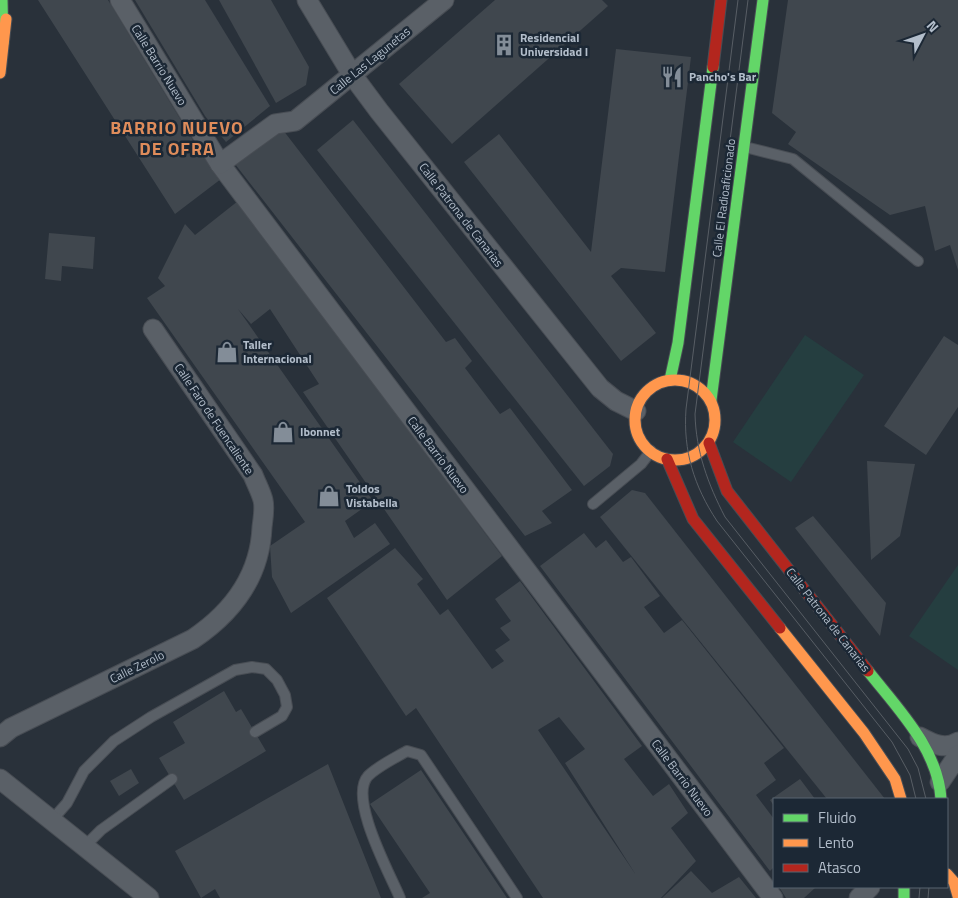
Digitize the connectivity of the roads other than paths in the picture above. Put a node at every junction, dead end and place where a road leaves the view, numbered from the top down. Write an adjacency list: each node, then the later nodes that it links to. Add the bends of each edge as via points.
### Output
1 (2, 0): 8 (main road)
2 (8, 0): 8 (main road)
3 (120, 0): 12 (street, Calle Barrio Nuevo)
4 (307, 0): 10 (street, Calle Patrona de Canarias)
5 (444, 0): 10 (street, Calle Las Lagunetas)
6 (721, 0): 15 (main road, via 678,343)
7 (763, 0): 11 (main road, Calle El Radioaficionado)
8 (3, 43): 9 (main road)
9 (0, 73)
10 (353, 76): 12 (street, Calle Las Lagunetas, via 295,122 275,124); 17 (street, Calle Patrona de Canarias, via 600,388)
11 (744, 147): 13 (lane, via 793,159); 16 (main road, Calle El Radioaficionado)
12 (220, 164): 40 (street, Calle Barrio Nuevo)
13 (918, 261)
14 (154, 329): 22 (street, Calle Faro de Fuencaliente, via 253,475 264,501)
15 (670, 380): 16 (main road, via 695,384); 17 (main road, via 652,387)
16 (711, 400): 18 (main road, via 716,414 715,429)
17 (636, 411): 19 (main road, via 638,436)
18 (709, 443): 20 (main road, via 688,458); 25 (main road, Calle Patrona de Canarias, via 727,491)
19 (651, 451): 20 (main road); 21 (lane, via 641,464)
20 (667, 459): 31 (main road, via 678,491 693,519 864,733 895,779)
21 (592, 504)
22 (254, 571): 24 (street, Calle Zerolo, via 228,611 193,639 11,728)
23 (255, 732): 32 (lane, via 282,716 287,707 285,695 266,669 235,670 151,717 114,742 84,770 67,803)
24 (0, 737)
25 (920, 737): 26 (street, via 936,746); 30 (main road, Calle Patrona de Canarias, via 932,759)
26 (958, 742)
27 (958, 755): 30 (street)
28 (0, 779): 32 (street)
29 (172, 780): 33 (lane, via 100,830)
30 (940, 791)
31 (901, 798)
32 (52, 820): 33 (street)
33 (84, 847): 37 (street)
34 (948, 875): 36 (main road)
35 (869, 888): 41 (street)
36 (958, 896)
37 (149, 898)
38 (400, 898): 39 (lane, via 364,813 361,796 368,776 407,751 421,755)
39 (517, 898)
40 (773, 898)
41 (859, 898)

